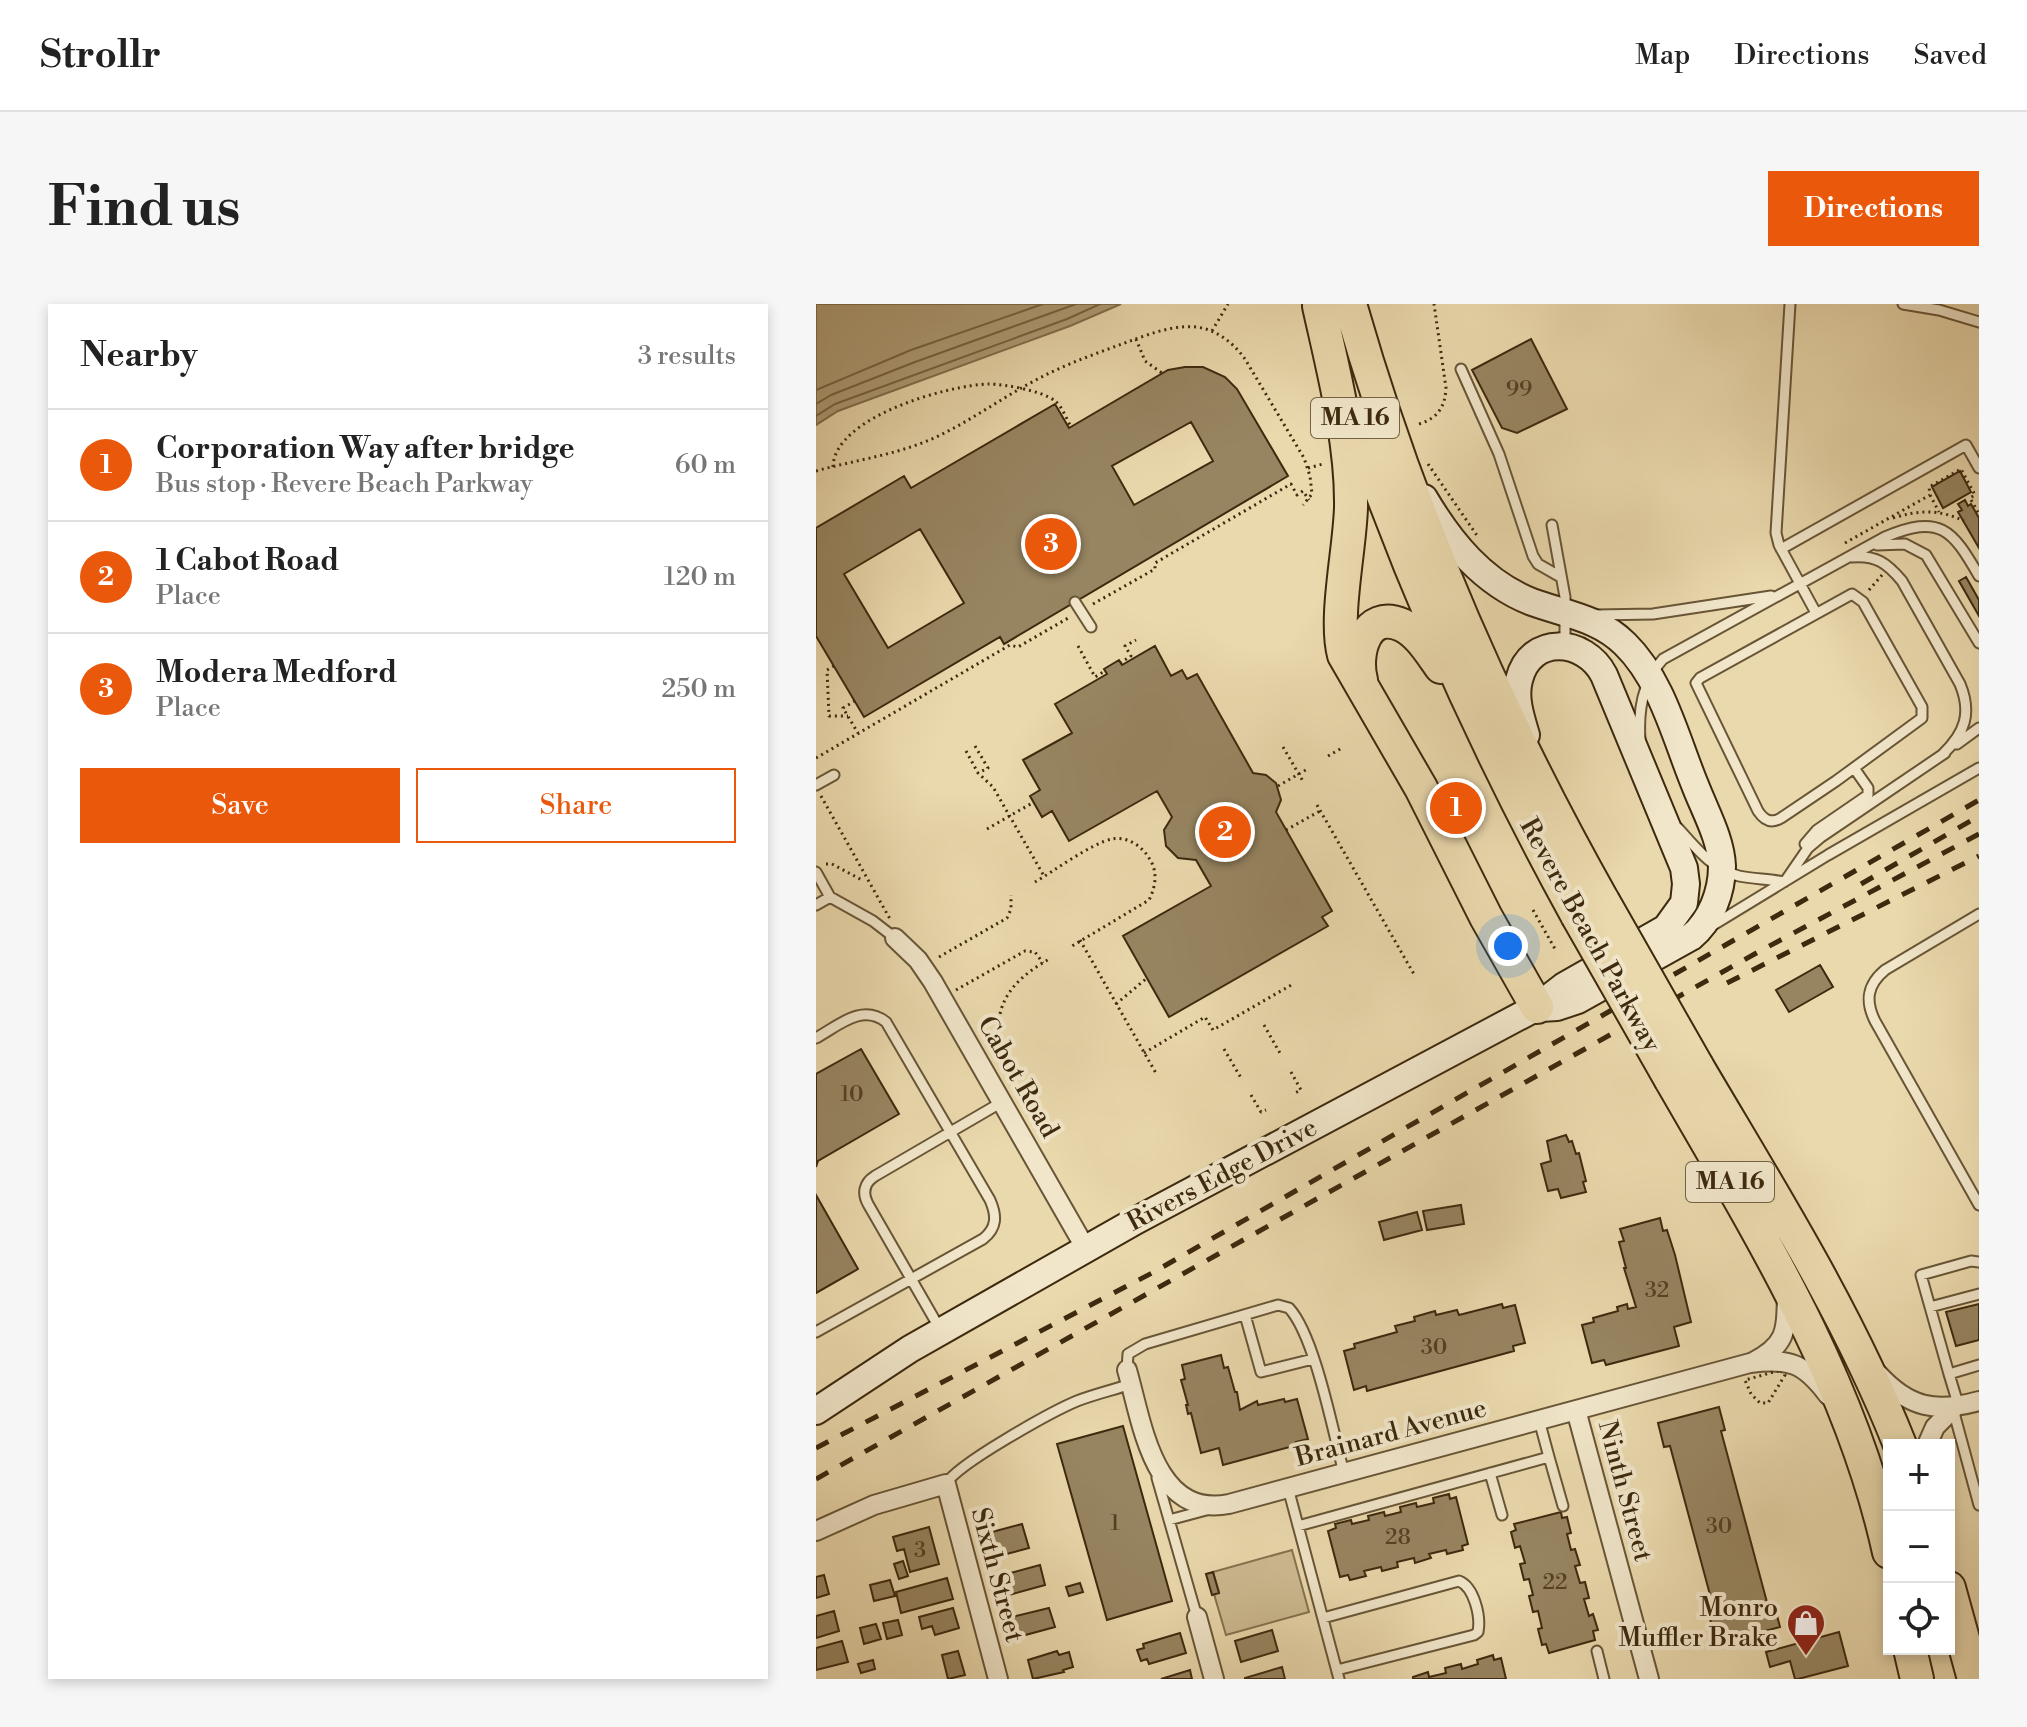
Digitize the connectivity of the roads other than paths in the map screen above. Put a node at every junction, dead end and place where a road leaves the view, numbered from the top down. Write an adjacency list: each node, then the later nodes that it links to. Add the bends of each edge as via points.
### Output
1 (1790, 304): 12 (lane, via 1776,533)
2 (1903, 304): 4 (lane)
3 (1329, 305): 6 (highway, Revere Beach Parkway / MA 16); 25 (highway, via 1351,498 1341,645); 27 (highway, Revere Beach Parkway / MA 16, via 1385,502)
4 (1979, 322)
5 (1461, 369): 14 (lane, via 1499,454 1533,556)
6 (1385, 414): 19 (main road, Rivers Edge Drive, via 1427,502 1468,559 1506,590); 34 (highway, Revere Beach Parkway / MA 16, via 1452,592)
7 (1979, 441): 8 (lane)
8 (1967, 448): 9 (lane); 12 (lane)
9 (1979, 468)
10 (1552, 525): 14 (lane)
11 (1862, 548): 13 (lane); 15 (lane, via 1908,529 1939,528 1959,542); 22 (lane, via 1898,543 1922,552)
12 (1781, 549): 16 (lane)
13 (1842, 560): 16 (lane); 28 (lane, via 1869,557 1887,564 1957,678 1966,701 1966,721)
14 (1559, 576): 19 (lane)
15 (1979, 576)
16 (1801, 582): 17 (lane); 20 (lane)
17 (1779, 595): 19 (lane, via 1639,615); 24 (lane, via 1669,654)
18 (1075, 602): 21 (lane)
19 (1566, 612): 23 (lane); 24 (main road, Rivers Edge Drive, via 1617,636)
20 (1816, 613): 29 (lane, via 1848,595 1861,599 1923,711 1917,724); 29 (lane, via 1700,678 1696,686 1766,820 1781,818)
21 (1091, 627)
22 (1979, 643)
23 (1565, 646): 33 (main road, Rivers Edge Drive, via 1587,654 1602,670); 34 (main road, via 1529,660 1517,696 1530,748)
24 (1650, 678): 33 (lane, via 1639,728); 36 (main road, Rivers Edge Drive, via 1713,829)
25 (1369, 698): 27 (highway, via 1359,670 1360,646 1378,625 1398,624 1430,652); 44 (highway, via 1421,788 1504,907)
26 (1979, 728): 28 (lane)
27 (1485, 735): 40 (highway, Revere Beach Parkway / MA 16)
28 (1943, 754): 37 (lane, via 1821,837)
29 (1854, 768): 37 (lane, via 1868,795 1812,836)
30 (1979, 768): 37 (lane)
31 (834, 775): 32 (lane)
32 (816, 786)
33 (1652, 789): 36 (lane, via 1696,848); 44 (main road, Rivers Edge Drive, via 1684,868 1681,909 1661,933)
34 (1560, 821): 40 (highway, Revere Beach Parkway / MA 16)
35 (820, 868): 38 (lane)
36 (1722, 869): 37 (lane); 43 (main road, Rivers Edge Drive, via 1707,918)
37 (1784, 882): 43 (lane)
38 (830, 897): 39 (lane); 42 (lane)
39 (816, 905)
40 (1590, 908): 46 (highway, Revere Beach Parkway / MA 16, bridge)
41 (1979, 914): 49 (lane, via 1885,970 1873,981 1868,999 1875,1021)
42 (895, 938): 47 (street, Cabot Road, via 933,982)
43 (1686, 941): 44 (main road, Rivers Edge Drive, via 1584,997)
44 (1549, 1002): 50 (main road, Rivers Edge Drive)
45 (816, 1038): 48 (lane, via 859,1014 882,1019)
46 (1684, 1073): 53 (highway, Revere Beach Parkway / MA 16); 60 (highway, Revere Beach Parkway / MA 16, via 1808,1254)
47 (1002, 1102): 48 (lane); 50 (street, Cabot Road)
48 (950, 1131): 52 (lane, via 990,1200 994,1224 983,1239); 52 (lane, via 870,1179 864,1191)
49 (1979, 1205)
50 (1086, 1249): 57 (main road, Rivers Edge Drive)
51 (1979, 1262): 55 (lane, via 1921,1275)
52 (911, 1279): 57 (lane); 58 (lane)
53 (1787, 1284): 61 (street, via 1787,1324); 72 (highway, Revere Beach Parkway / MA 16)
54 (1979, 1294): 55 (lane)
55 (1930, 1307): 64 (lane)
56 (1245, 1315): 62 (lane, via 1278,1305 1289,1308); 62 (lane, via 1261,1372); 65 (lane, via 1139,1346 1128,1354)
57 (941, 1331): 59 (main road, Rivers Edge Drive)
58 (816, 1332)
59 (910, 1349): 66 (main road, Rivers Edge Drive); 70 (main road, Rivers Edge Drive)
60 (1859, 1350): 68 (street, via 1903,1396 1929,1408); 73 (highway, Revere Beach Parkway / MA 16)
61 (1773, 1356): 69 (street, Brainard Avenue, via 1747,1371); 72 (street, via 1807,1370)
62 (1313, 1359): 77 (lane)
63 (1979, 1365): 64 (lane)
64 (1949, 1374): 68 (lane)
65 (1129, 1377): 75 (street, Brainard Avenue); 79 (lane, via 1060,1409 961,1468)
66 (816, 1391)
67 (1979, 1401): 68 (street)
68 (1956, 1408): 74 (street); 82 (lane)
69 (1576, 1410): 71 (street, Brainard Avenue); 98 (street, Ninth Street)
70 (816, 1411)
71 (1539, 1420): 76 (lane); 77 (street, Brainard Avenue)
72 (1849, 1420): 87 (highway, Revere Beach Parkway / MA 16)
73 (1897, 1439)
74 (1930, 1439)
75 (1151, 1456): 81 (street, Brainard Avenue, via 1166,1481 1186,1498 1207,1506); 85 (lane)
76 (1549, 1457): 78 (lane); 83 (lane)
77 (1344, 1473): 80 (street, Brainard Avenue)
78 (1490, 1473): 84 (lane); 86 (lane)
79 (946, 1484): 88 (street, via 874,1505); 95 (street, Sixth Street)
80 (1288, 1488): 81 (street, Brainard Avenue); 86 (lane)
81 (1229, 1504): 85 (lane)
82 (1979, 1505)
83 (1563, 1506)
84 (1502, 1515)
85 (1169, 1520): 90 (lane)
86 (1298, 1526): 91 (lane)
87 (1883, 1528)
88 (816, 1531)
89 (1961, 1603): 100 (highway)
90 (1197, 1617): 96 (street)
91 (1323, 1618): 94 (lane); 94 (lane, via 1459,1581 1470,1589 1479,1620 1474,1635)
92 (1597, 1651): 97 (lane)
93 (1911, 1655): 99 (highway)
94 (1338, 1674)
95 (998, 1679)
96 (1214, 1679)
97 (1604, 1679)
98 (1649, 1679)
99 (1917, 1679)
100 (1974, 1679)

